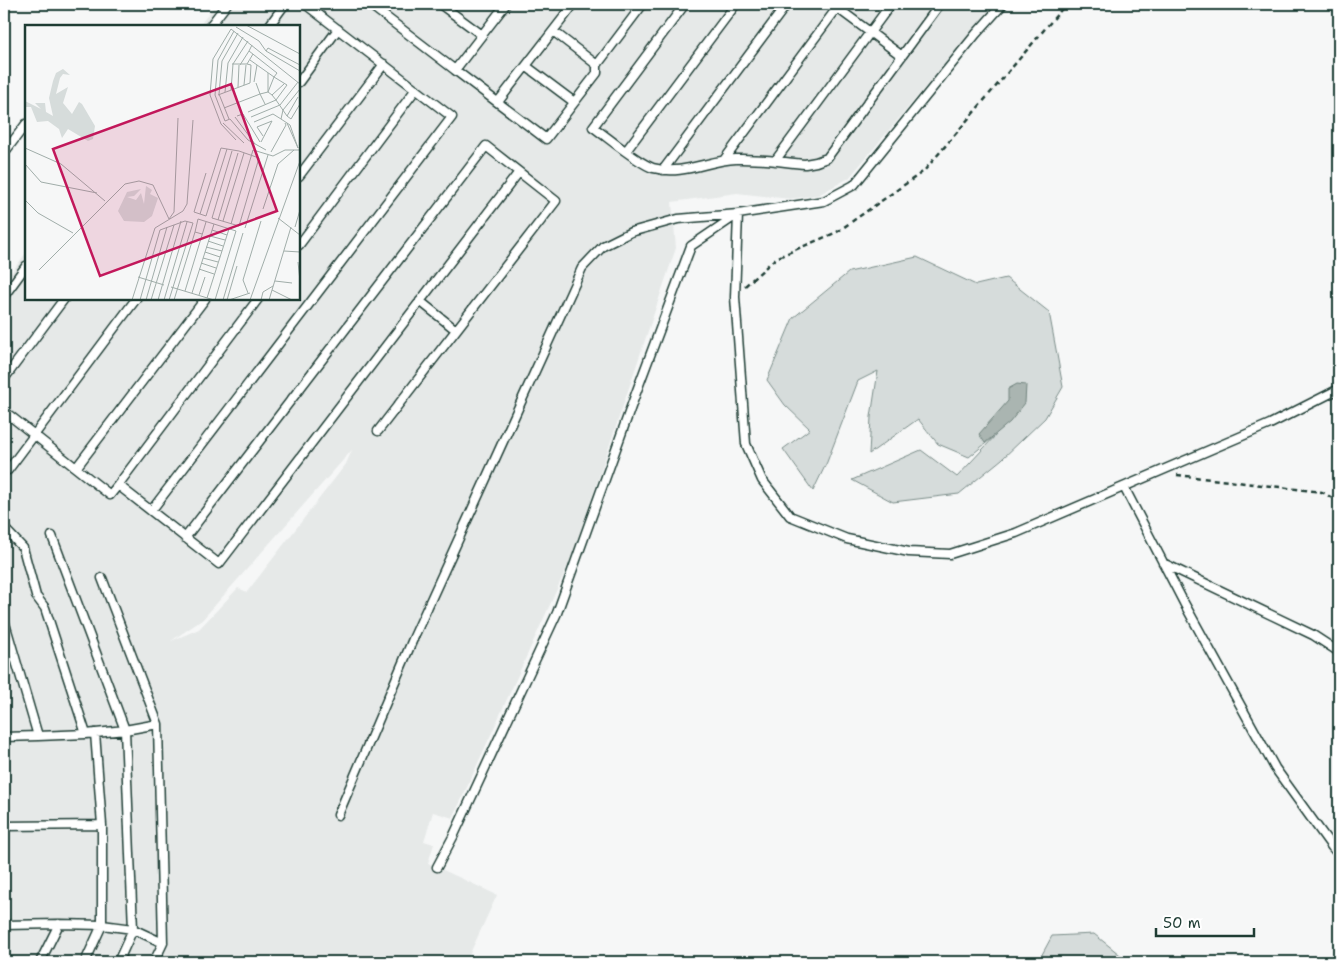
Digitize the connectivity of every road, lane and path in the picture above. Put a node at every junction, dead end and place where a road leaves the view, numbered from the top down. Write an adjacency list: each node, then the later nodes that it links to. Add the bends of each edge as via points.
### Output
1 (227, 4): 17 (lane)
2 (285, 4): 18 (lane)
3 (304, 4): 19 (lane)
4 (370, 4): 27 (lane)
5 (440, 4): 22 (lane)
6 (506, 4): 22 (lane)
7 (574, 4): 20 (lane)
8 (643, 4): 25 (lane)
9 (685, 4): 33 (lane, via 593,127)
10 (736, 4): 33 (lane)
11 (787, 4): 37 (lane)
12 (890, 4): 21 (lane)
13 (940, 4): 23 (lane)
14 (1003, 4): 40 (lane, via 854,185 824,201)
15 (1066, 4): 43 (path, via 924,171 837,232 776,258)
16 (836, 5): 21 (lane); 35 (lane)
17 (211, 25)
18 (269, 25)
19 (338, 30): 24 (lane); 28 (lane)
20 (553, 31): 25 (lane); 26 (lane)
21 (870, 32): 23 (lane); 36 (lane)
22 (482, 35): 27 (lane)
23 (902, 56): 36 (lane, via 826,158 805,164)
24 (384, 64): 29 (lane); 39 (lane)
25 (597, 65): 31 (lane, via 597,73)
26 (526, 66): 30 (lane); 31 (lane)
27 (455, 70): 30 (lane)
28 (300, 81)
29 (416, 89): 41 (lane); 62 (lane, via 452,117)
30 (498, 102): 31 (lane, via 546,139)
31 (574, 102)
32 (25, 125): 34 (lane)
33 (626, 151): 37 (lane, via 651,168)
34 (4, 153)
35 (724, 160): 36 (lane); 37 (lane)
36 (775, 161)
37 (663, 170)
38 (519, 172): 49 (lane); 50 (lane, via 556,201); 65 (lane, via 486,146)
39 (300, 175)
40 (738, 214): 43 (lane); 76 (lane, via 678,219 631,232 603,246 582,268 413,639); 80 (lane, via 691,246 557,614)
41 (300, 244)
42 (25, 267): 44 (lane)
43 (735, 294): 60 (lane, via 746,444 762,480 790,516 847,539 909,552 950,554 1016,533)
44 (4, 296)
45 (63, 300): 51 (lane)
46 (135, 300): 55 (lane)
47 (204, 300): 57 (lane)
48 (257, 300): 59 (lane)
49 (420, 301): 50 (lane); 65 (lane, via 219,564)
50 (456, 330): 54 (lane)
51 (4, 379)
52 (1339, 389): 60 (lane, via 1270,424)
53 (4, 411): 55 (lane)
54 (378, 431)
55 (34, 435): 56 (lane, via 8,470); 57 (lane)
56 (4, 466)
57 (76, 468): 59 (lane, via 110,495)
58 (1176, 475): 61 (path, via 1322,492)
59 (118, 485): 62 (lane)
60 (1124, 487): 66 (lane)
61 (1339, 502)
62 (151, 511): 65 (lane)
63 (4, 528): 73 (lane, via 23,548 36,596 45,608)
64 (52, 536): 71 (lane)
65 (185, 538)
66 (1163, 562): 69 (lane, via 1313,635); 79 (lane, via 1275,768)
67 (102, 578): 70 (lane)
68 (4, 620): 74 (lane)
69 (1339, 652)
70 (158, 724): 71 (lane); 86 (lane)
71 (125, 730): 72 (lane); 84 (lane)
72 (95, 733): 73 (lane); 77 (lane)
73 (86, 734): 74 (lane)
74 (38, 736): 75 (lane)
75 (4, 737)
76 (338, 816)
77 (102, 825): 78 (lane); 83 (lane)
78 (4, 826)
79 (1339, 855)
80 (437, 867)
81 (58, 924): 82 (lane); 83 (lane); 87 (lane)
82 (6, 925): 85 (lane)
83 (102, 925): 84 (lane); 88 (lane)
84 (133, 929): 86 (lane); 89 (lane)
85 (4, 934)
86 (163, 943): 90 (lane)
87 (40, 962)
88 (85, 962)
89 (118, 962)
90 (154, 962)

